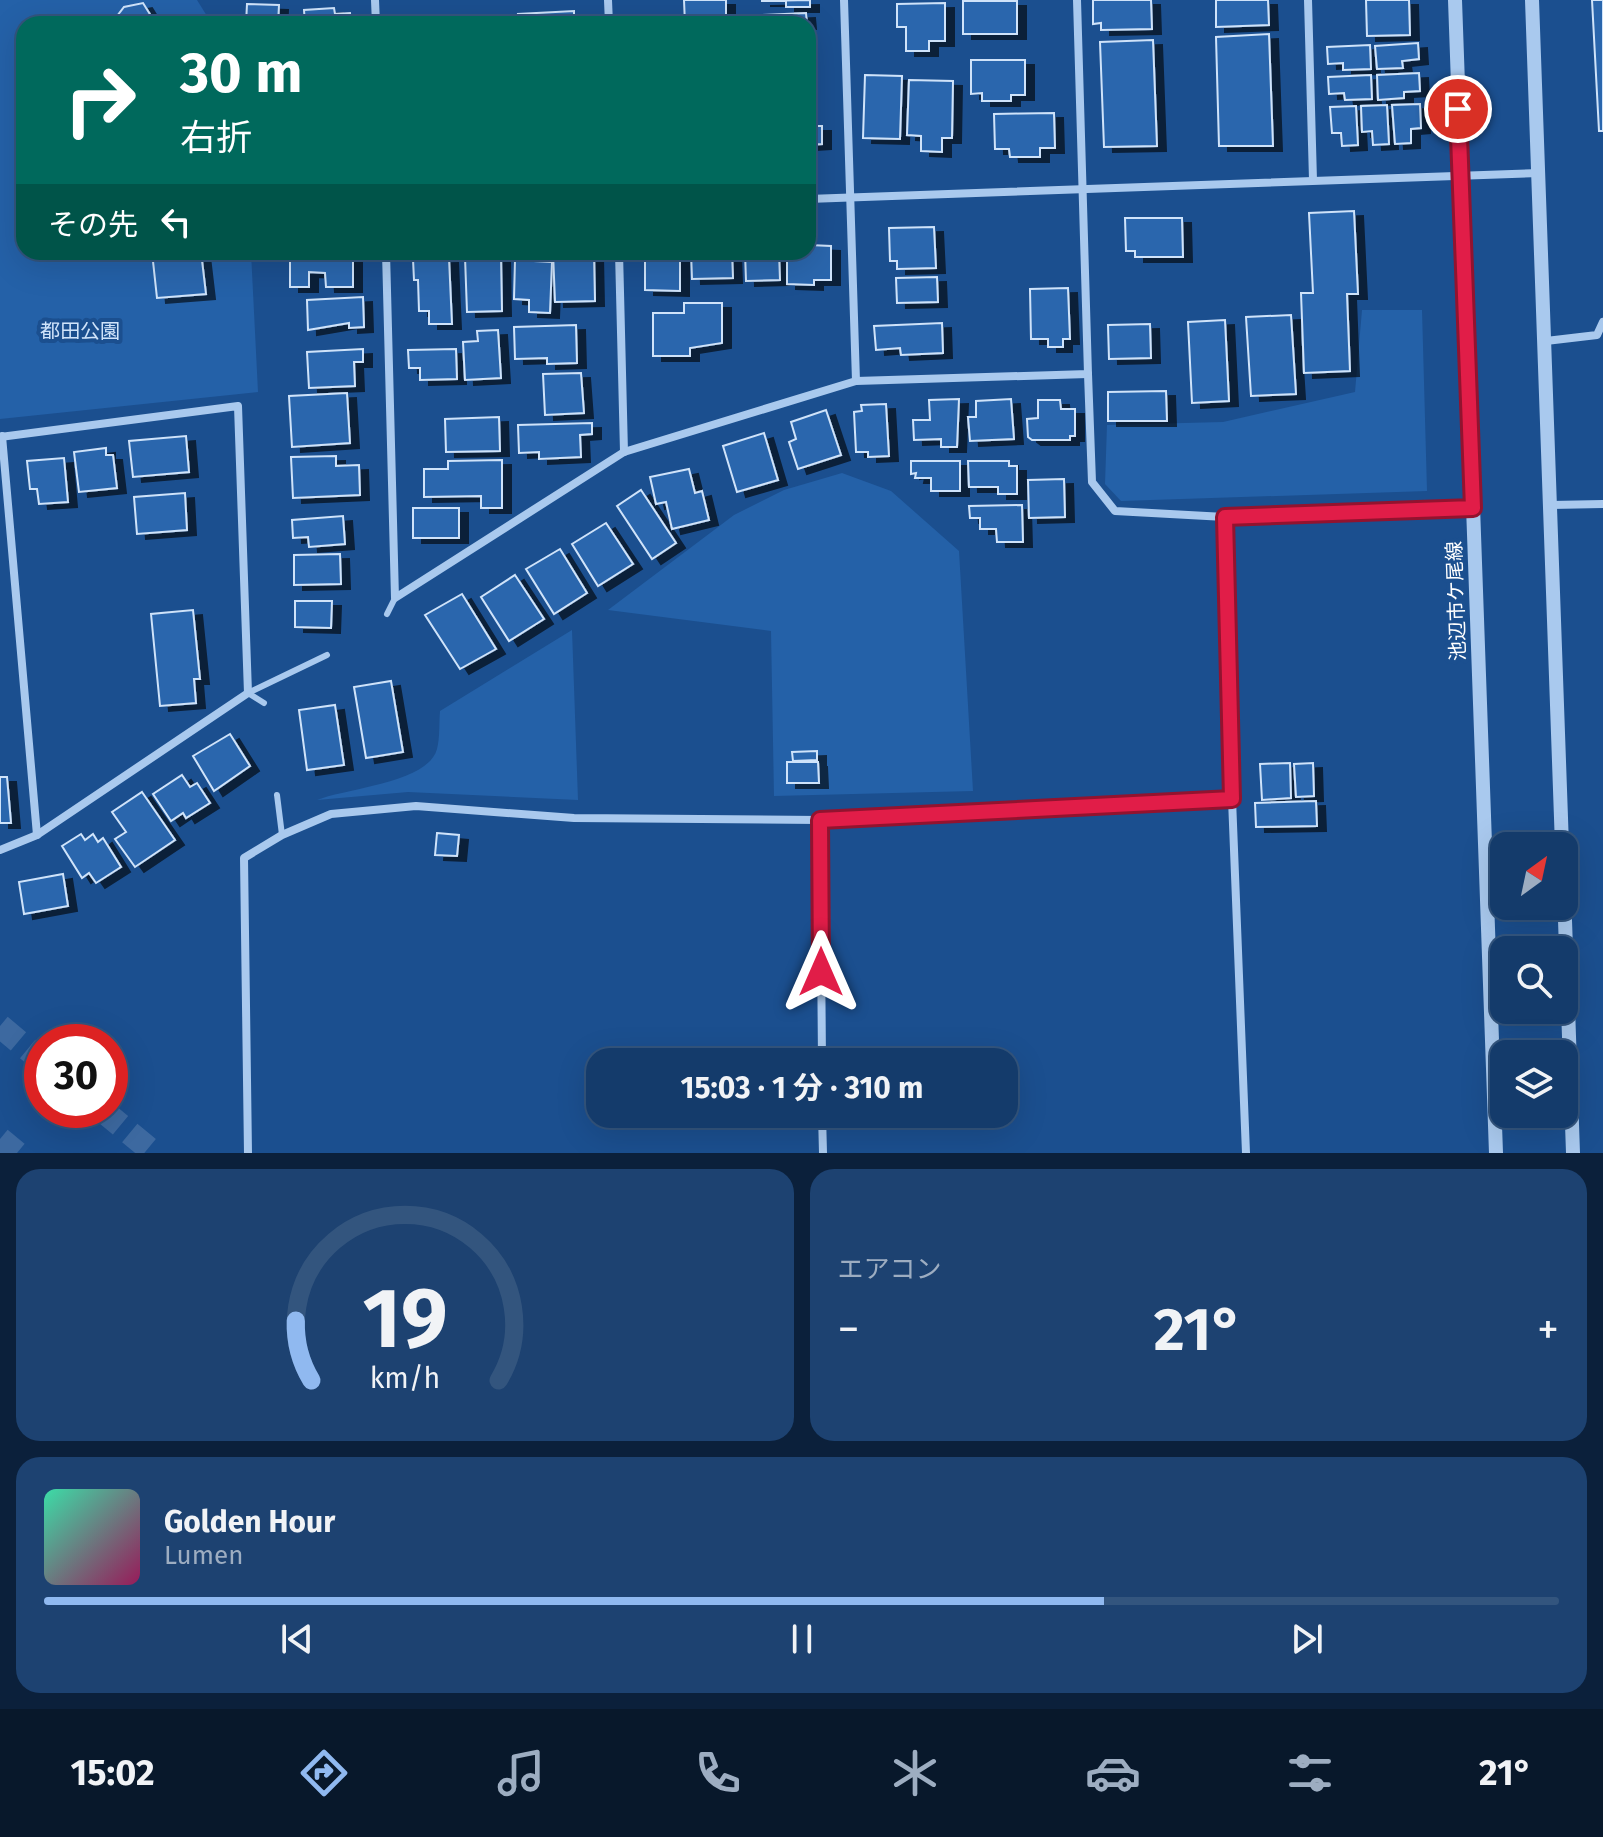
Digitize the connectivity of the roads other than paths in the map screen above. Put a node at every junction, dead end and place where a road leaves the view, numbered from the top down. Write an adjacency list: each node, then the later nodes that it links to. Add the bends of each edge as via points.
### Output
1 (844, 0): 10 (street)
2 (1077, 0): 9 (street)
3 (1308, 0): 8 (street)
4 (1455, 0): 7 (street, 池辺市ケ尾線)
5 (1532, 0): 6 (street)
6 (1541, 173): 7 (street); 15 (street)
7 (1461, 176): 8 (street); 22 (street, 池辺市ケ尾線)
8 (1313, 180): 9 (street)
9 (1083, 190): 10 (street); 16 (street)
10 (849, 198): 11 (street); 17 (street)
11 (816, 199)
12 (386, 260): 24 (street)
13 (619, 260): 19 (street)
14 (1603, 322): 15 (street, via 1597,335)
15 (1546, 341): 21 (street)
16 (1088, 374): 17 (street); 23 (street, via 1092,482 1115,511)
17 (856, 381): 19 (street)
18 (1, 436): 27 (street, via 238,406); 33 (street)
19 (624, 452): 24 (street)
20 (1603, 504): 21 (street)
21 (1551, 505): 32 (street)
22 (1473, 508): 23 (street); 42 (street, 池辺市ケ尾線)
23 (1225, 517): 30 (street)
24 (395, 598): 25 (lane)
25 (387, 614)
26 (327, 655): 27 (lane)
27 (248, 693): 28 (lane); 33 (street)
28 (264, 703)
29 (277, 795): 34 (lane)
30 (1232, 799): 31 (street); 41 (street)
31 (820, 820): 34 (street, via 574,818 416,806 331,814); 37 (street)
32 (1562, 832)
33 (37, 835): 35 (street)
34 (282, 835): 39 (street, via 244,858)
35 (0, 850)
36 (1565, 920): 43 (street)
37 (822, 1048)
38 (822, 1128): 40 (street)
39 (248, 1153)
40 (823, 1153)
41 (1246, 1153)
42 (1496, 1153)
43 (1573, 1153)

